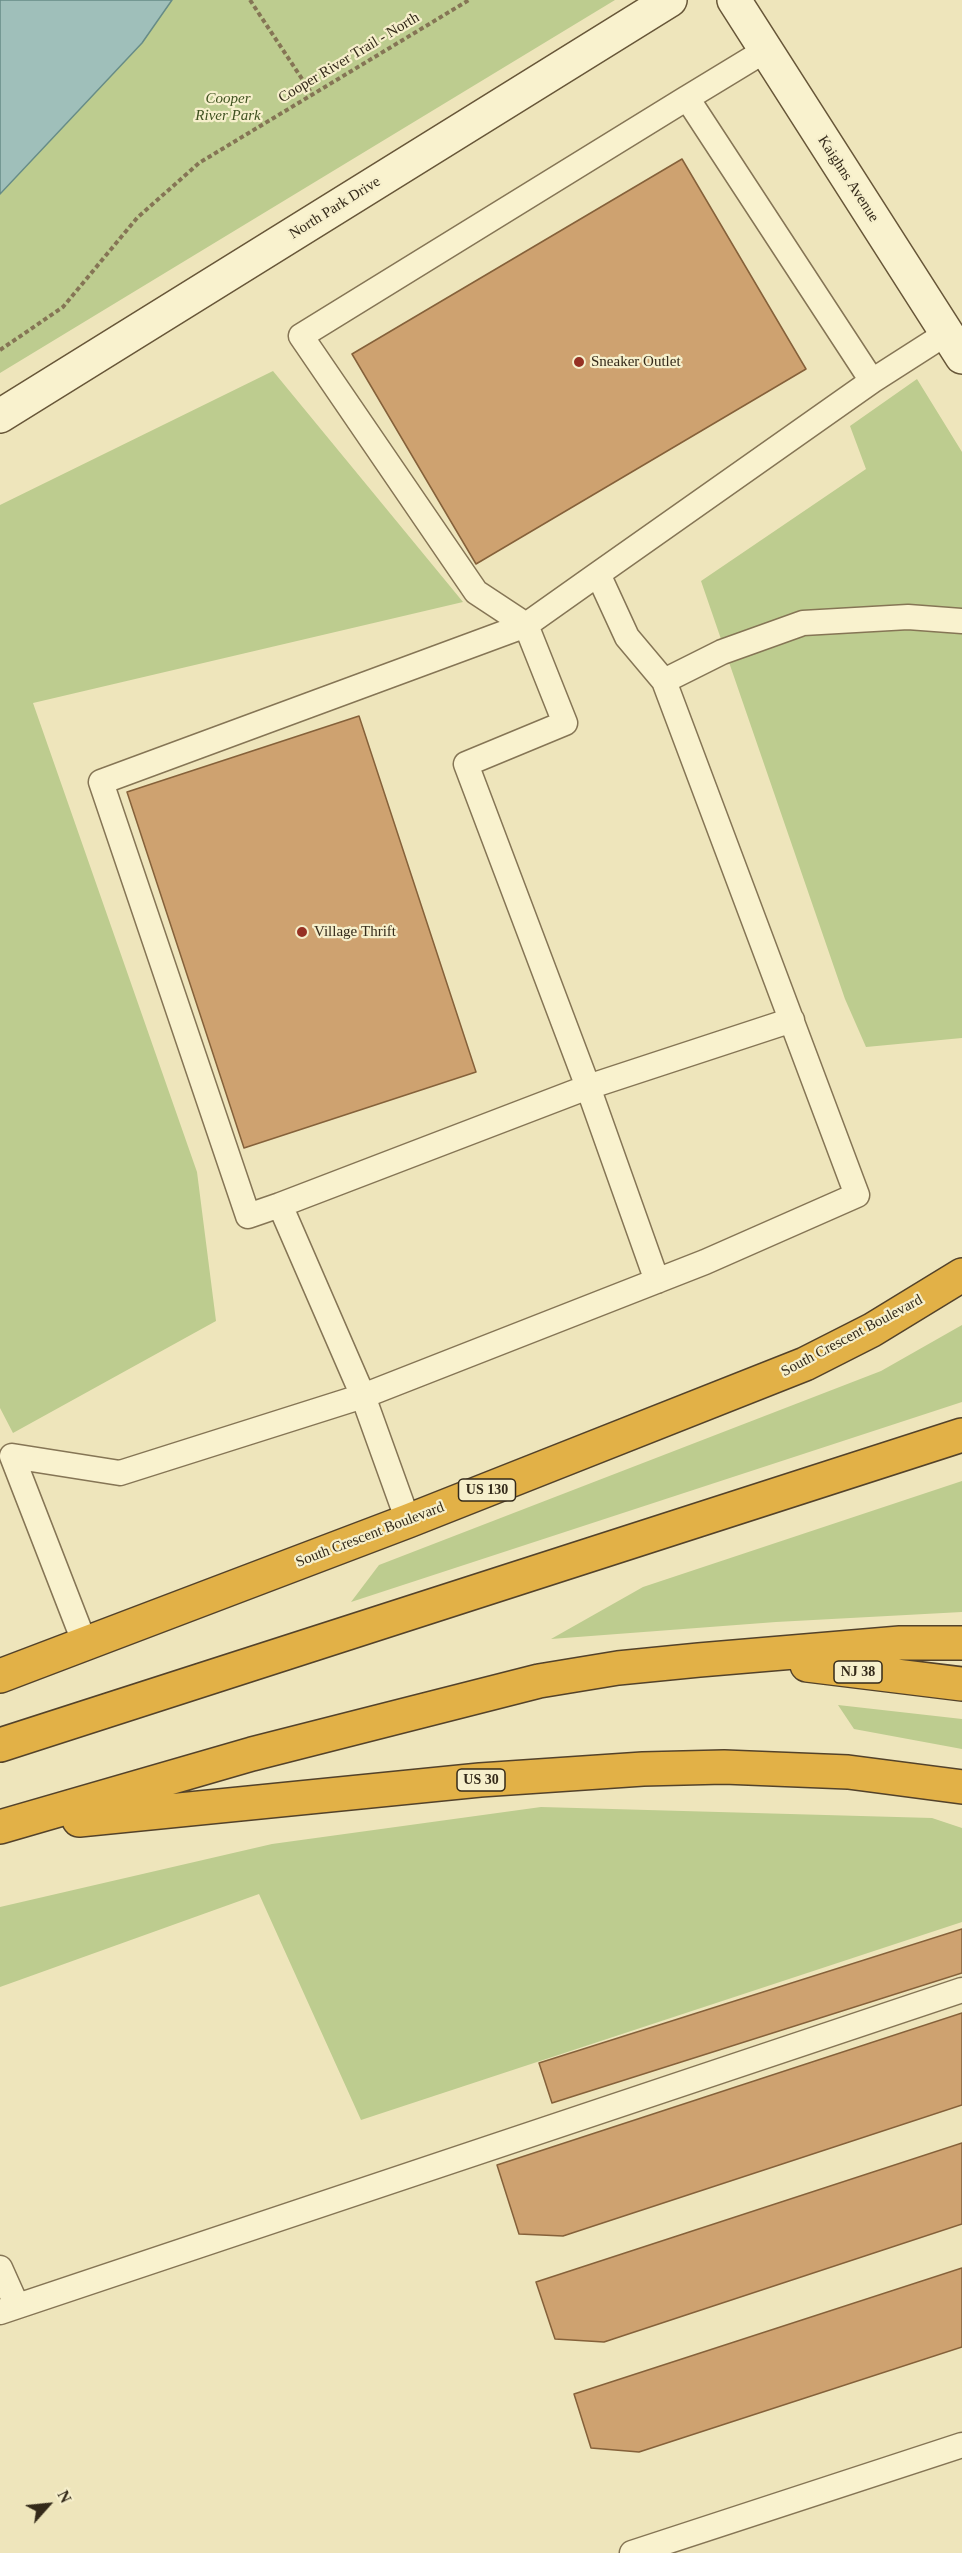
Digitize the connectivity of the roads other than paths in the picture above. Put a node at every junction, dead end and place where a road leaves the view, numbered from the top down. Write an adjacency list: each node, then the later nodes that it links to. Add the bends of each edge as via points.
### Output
1 (670, 0): 7 (street, North Park Drive)
2 (734, 0): 3 (street, Kaighns Avenue)
3 (766, 50): 4 (lane); 5 (street, Kaighns Avenue)
4 (687, 98): 6 (lane); 10 (lane, via 301,336 476,592)
5 (954, 345): 6 (lane)
6 (872, 381): 8 (lane)
7 (0, 416)
8 (598, 574): 10 (lane); 11 (lane, via 627,637)
9 (962, 621): 11 (lane, via 908,617 803,623 722,652)
10 (526, 625): 13 (lane, via 566,723 466,764); 14 (lane, via 101,782 248,1216)
11 (664, 681): 12 (lane)
12 (792, 1020): 13 (lane); 16 (lane, via 857,1195)
13 (588, 1087): 14 (lane); 16 (lane)
14 (280, 1204): 17 (lane)
15 (962, 1275): 20 (highway, South Crescent Boulevard / US 130, via 805,1364)
16 (657, 1281): 17 (lane)
17 (363, 1396): 19 (lane, via 120,1473); 20 (lane)
18 (962, 1435): 26 (highway)
19 (6, 1458): 22 (lane)
20 (408, 1521): 22 (highway, South Crescent Boulevard / US 130)
21 (962, 1643): 23 (highway, via 900,1643)
22 (85, 1644): 24 (highway, South Crescent Boulevard / US 130)
23 (755, 1657): 25 (highway, NJ 38); 28 (highway, via 618,1668 538,1681 252,1754)
24 (0, 1676)
25 (962, 1684)
26 (0, 1745)
27 (962, 1787): 28 (highway, US 30, via 848,1772 724,1767 643,1769 308,1796)
28 (0, 1828)
29 (962, 1990): 31 (lane)
30 (0, 2268): 31 (lane)
31 (8, 2309)
32 (962, 2445): 33 (lane)
33 (632, 2553)

